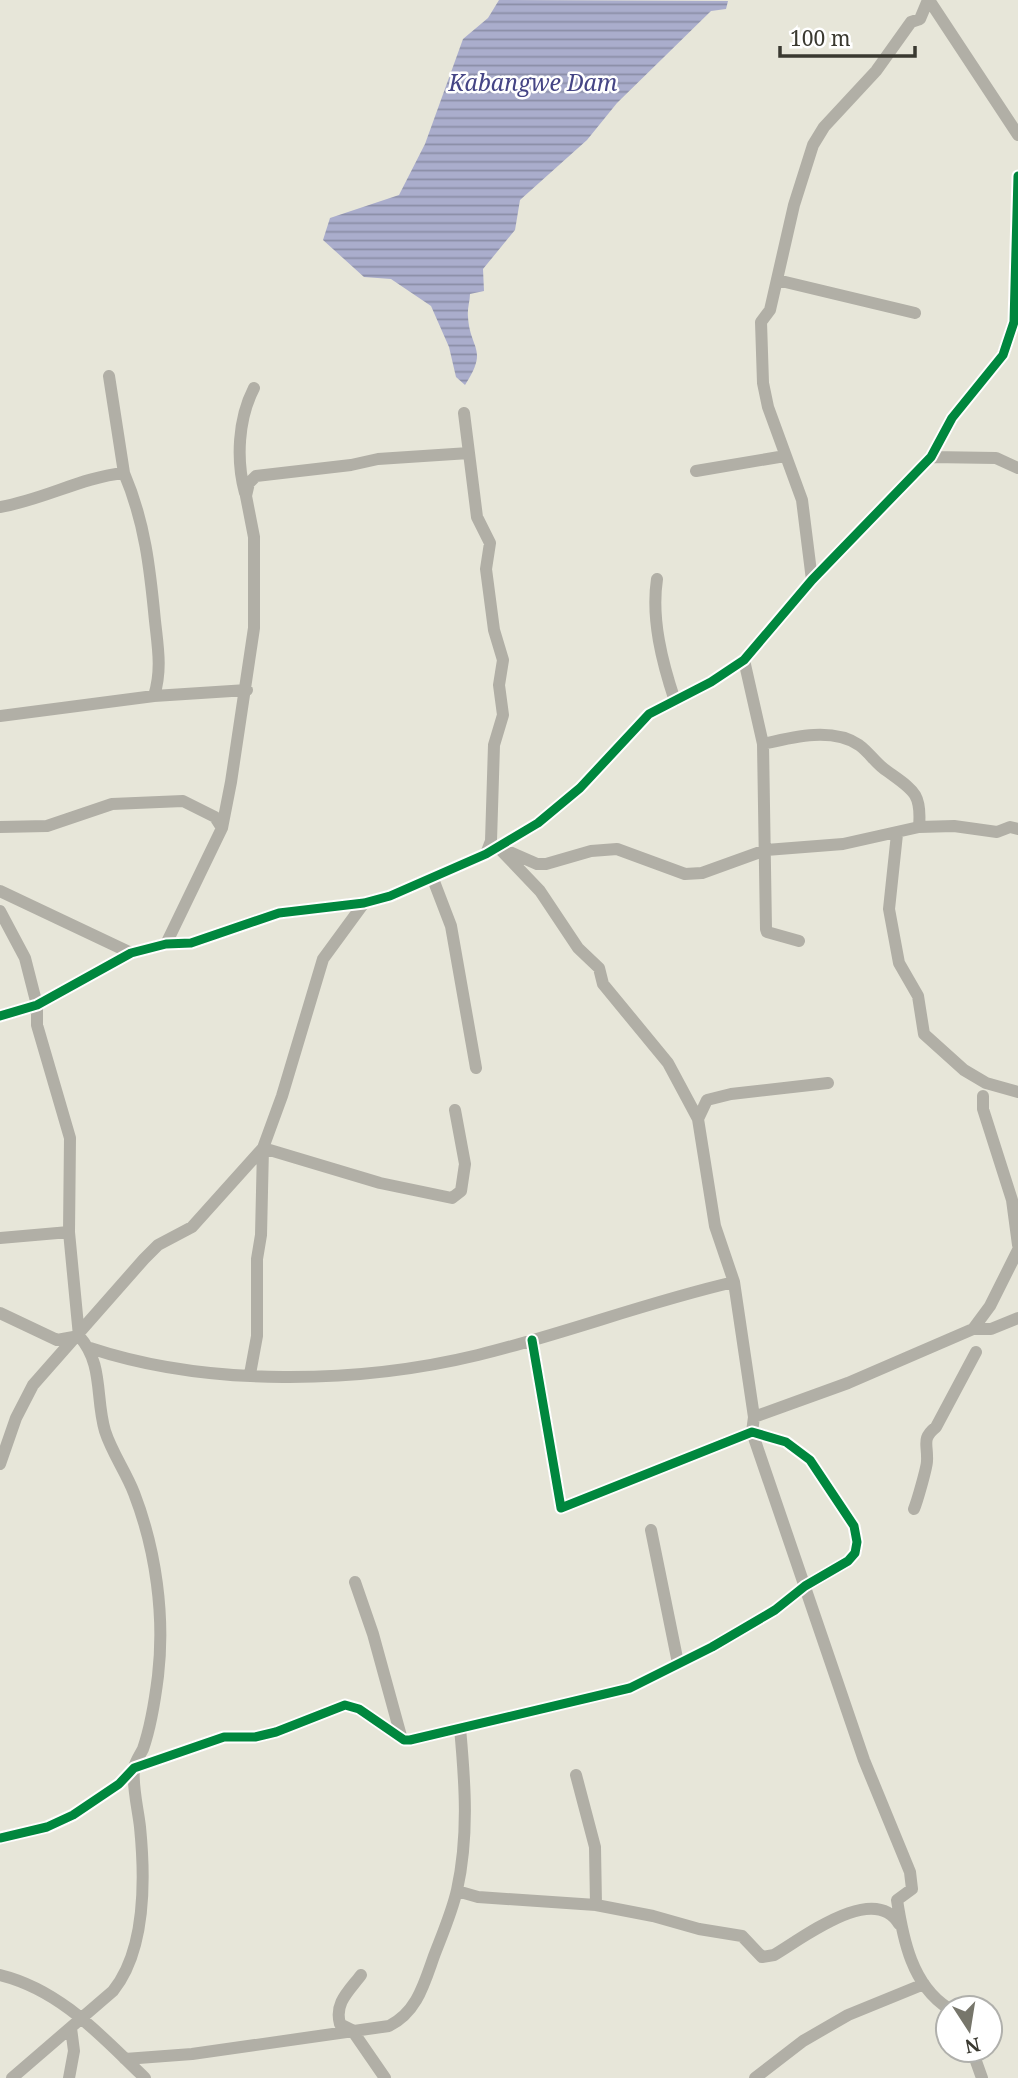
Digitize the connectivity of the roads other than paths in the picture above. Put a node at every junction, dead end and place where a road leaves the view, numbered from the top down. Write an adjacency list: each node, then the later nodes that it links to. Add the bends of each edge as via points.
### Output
1 (928, 0): 2 (street); 4 (street, via 920,19 911,22 813,145)
2 (1018, 135)
3 (1018, 176): 6 (street)
4 (777, 280): 5 (street); 11 (street, via 771,310 761,322 763,383)
5 (915, 313)
6 (1016, 323): 12 (street, via 1003,355 952,418)
7 (109, 376): 15 (street)
8 (254, 388): 16 (street, via 238,460)
9 (464, 412): 10 (street)
10 (469, 453): 16 (street, via 378,458 256,476); 32 (street, via 477,517 490,543 486,569 503,660 499,685 503,715 494,745)
11 (785, 456): 14 (street); 19 (street, via 802,500)
12 (931, 457): 13 (street, via 996,458); 19 (street)
13 (1018, 468)
14 (696, 471)
15 (124, 473): 17 (street, via 96,477 49,496); 22 (street, via 138,505 151,576 160,655)
16 (246, 496): 21 (street, via 254,537 254,628)
17 (0, 507)
18 (657, 579): 23 (street, via 656,623)
19 (812, 580): 20 (street)
20 (744, 660): 23 (street); 25 (street)
21 (247, 690): 22 (street); 28 (street)
22 (154, 696): 24 (street)
23 (675, 701): 32 (street, via 649,714 580,788 538,823)
24 (0, 716)
25 (763, 744): 27 (street, via 817,735 858,745 916,794); 31 (street)
26 (0, 827): 28 (street, via 47,826 112,804 183,801 215,817)
27 (919, 827): 29 (street, via 997,832); 30 (street)
28 (222, 828): 38 (street)
29 (1018, 828)
30 (897, 834): 31 (street); 44 (street, via 889,909 899,963 918,996 924,1034 964,1070)
31 (766, 850): 32 (street, via 702,873 685,874 617,849 546,864); 37 (street, via 766,929)
32 (492, 851): 33 (street); 47 (street, via 540,891 578,948 598,968 603,984 624,1013 668,1063)
33 (433, 879): 35 (street); 42 (street, via 451,926)
34 (0, 891): 39 (street)
35 (364, 903): 38 (street, via 279,913 191,943); 48 (street, via 323,959)
36 (0, 911): 40 (street, via 25,958)
37 (799, 941)
38 (166, 944): 39 (street)
39 (131, 953): 40 (street)
40 (37, 1005): 41 (street); 49 (street, via 37,1025 69,1138)
41 (0, 1016)
42 (476, 1068)
43 (828, 1083): 47 (street, via 707,1100)
44 (1018, 1093)
45 (983, 1097): 51 (street, via 1012,1200)
46 (455, 1110): 48 (street, via 465,1172 461,1191 453,1198 380,1183)
47 (698, 1119): 52 (street, via 715,1226)
48 (263, 1148): 56 (street, via 192,1227 158,1245 144,1259); 60 (street, via 257,1323)
49 (69, 1232): 50 (street); 56 (street)
50 (0, 1238)
51 (1018, 1247): 55 (street, via 990,1306)
52 (734, 1282): 57 (street); 61 (street)
53 (0, 1313): 56 (street, via 57,1340)
54 (1018, 1318): 55 (street, via 991,1329)
55 (973, 1329): 61 (street)
56 (79, 1336): 58 (street); 63 (street, via 33,1385)
57 (532, 1340): 60 (street, via 431,1365 376,1372); 62 (street, via 563,1509)
58 (90, 1348): 60 (street, via 173,1369); 71 (street, via 108,1441 134,1493 151,1551 160,1618 154,1708)
59 (976, 1352): 64 (street, via 936,1427 926,1435 928,1462)
60 (250, 1374)
61 (754, 1417): 62 (street)
62 (752, 1432): 67 (street); 67 (street, via 786,1442 810,1460 854,1526 855,1553)
63 (0, 1464)
64 (914, 1509)
65 (651, 1530): 68 (street)
66 (355, 1582): 70 (street)
67 (805, 1586): 68 (street, via 775,1610); 76 (street, via 864,1760 910,1872 912,1889 897,1900)
68 (678, 1663): 69 (street, via 615,1692)
69 (460, 1728): 70 (street, via 410,1740); 74 (street, via 465,1836)
70 (401, 1737): 71 (street, via 345,1705 276,1732 224,1737)
71 (134, 1768): 73 (street, via 119,1784 73,1815); 81 (street, via 143,1859 132,1954 125,1975)
72 (576, 1775): 75 (street, via 595,1847)
73 (0, 1838)
74 (457, 1891): 75 (street, via 478,1897); 83 (street, via 414,2005 389,2026)
75 (596, 1905): 76 (street, via 742,1936 762,1957 862,1909 879,1907 892,1913)
76 (899, 1925): 79 (street)
77 (0, 1975): 81 (street, via 49,1993)
78 (361, 1975): 83 (street, via 336,2012 340,2024)
79 (924, 1983): 80 (street); 89 (street, via 848,2015 803,2041)
80 (934, 1997)
81 (81, 2018): 82 (street); 84 (street)
82 (71, 2028): 85 (street); 86 (street, via 74,2051)
83 (352, 2030): 84 (street, via 192,2054); 88 (street)
84 (125, 2059): 87 (street)
85 (12, 2078)
86 (69, 2078)
87 (145, 2078)
88 (385, 2078)
89 (755, 2078)

